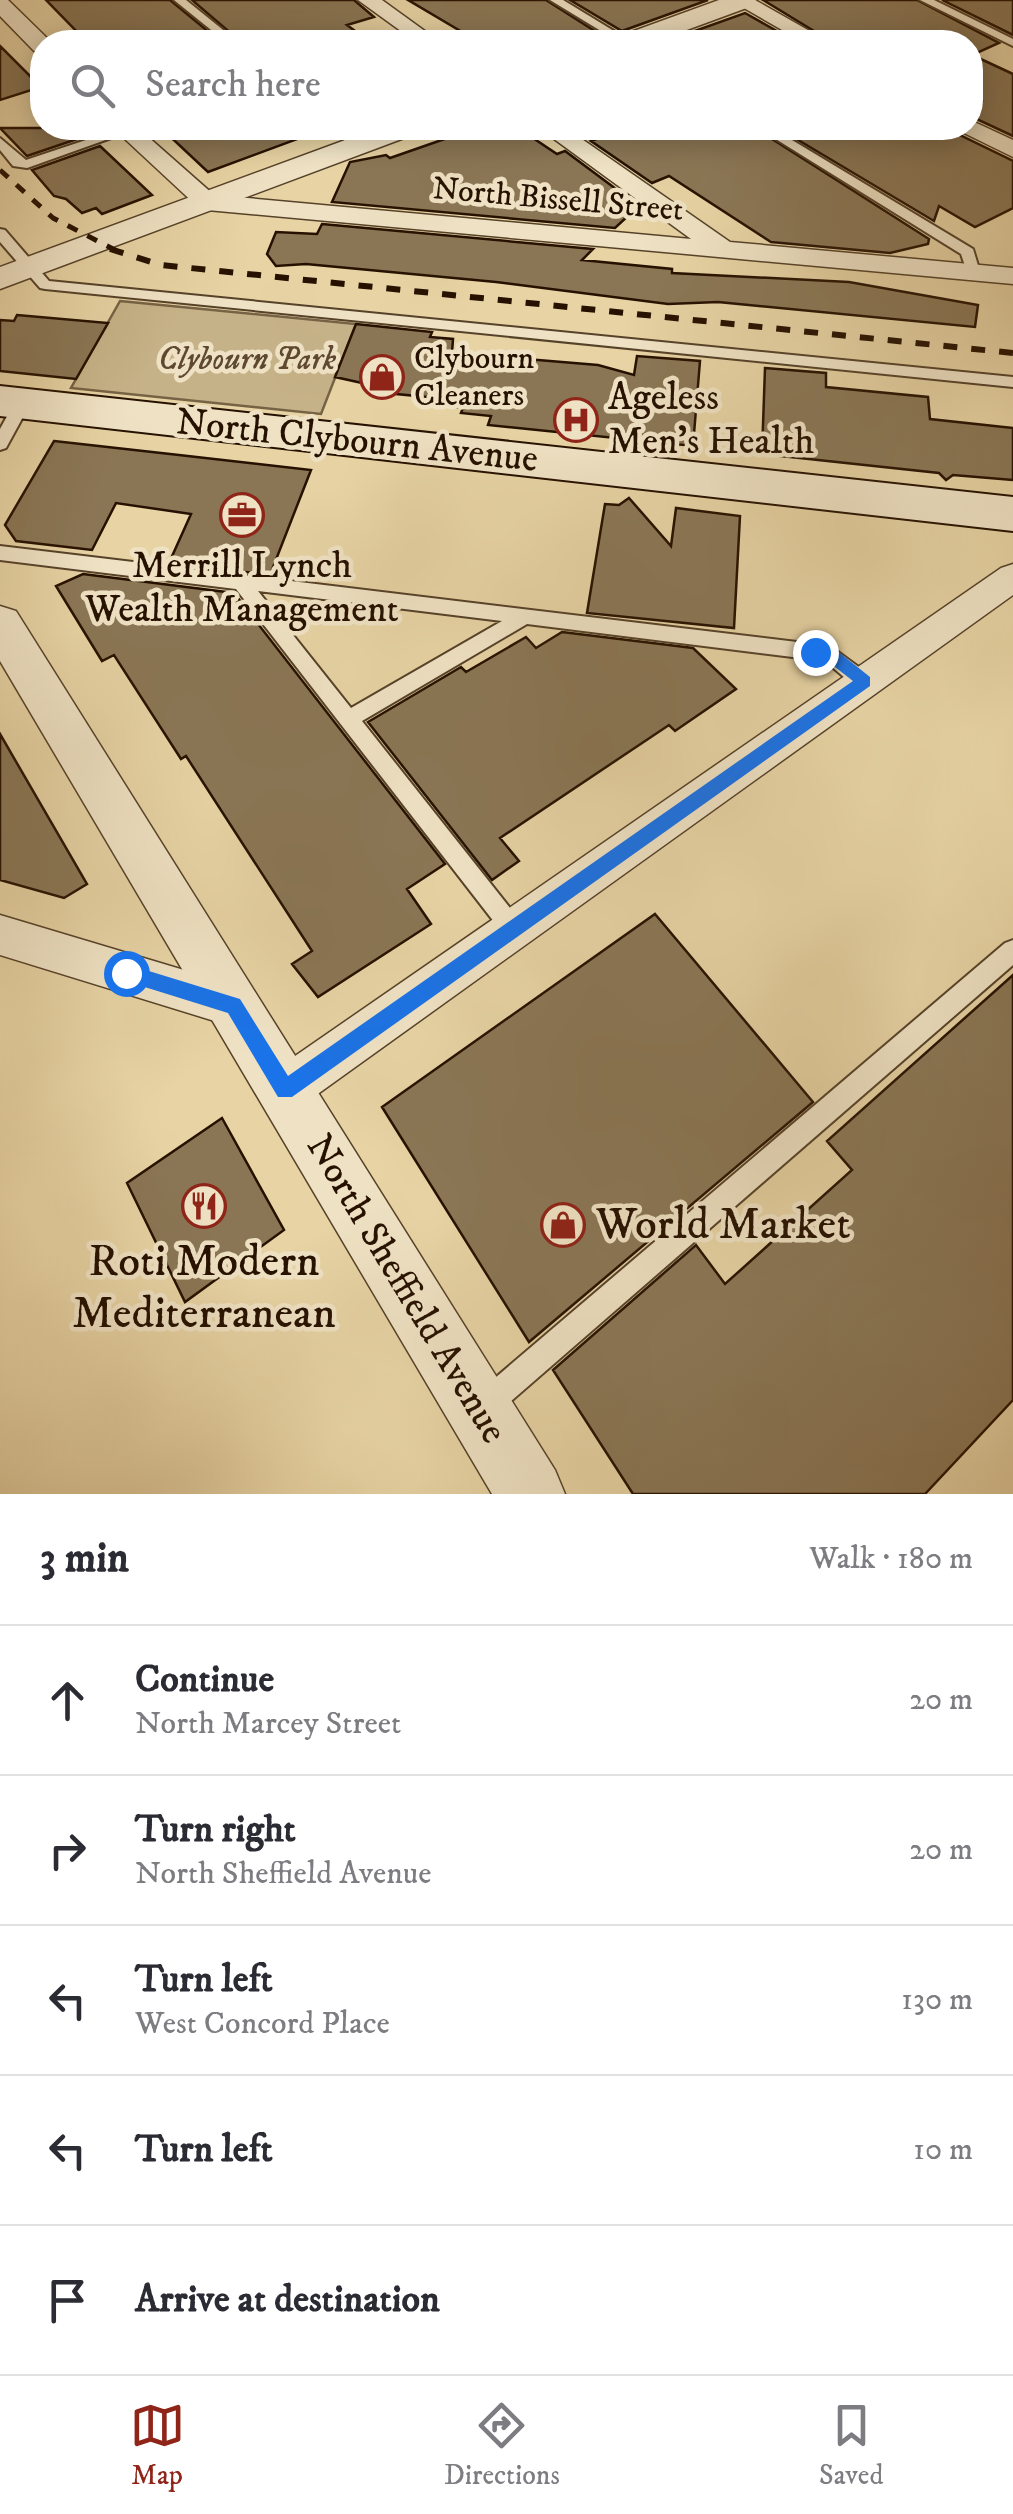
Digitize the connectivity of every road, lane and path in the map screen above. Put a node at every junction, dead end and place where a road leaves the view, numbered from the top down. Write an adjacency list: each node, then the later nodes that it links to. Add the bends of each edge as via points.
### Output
1 (178, 0): 7 (lane)
2 (368, 0): 8 (street)
3 (555, 0): 9 (lane)
4 (742, 0): 10 (street); 11 (street)
5 (925, 0): 13 (lane)
6 (0, 4): 12 (street)
7 (217, 30)
8 (411, 30)
9 (607, 30)
10 (661, 30)
11 (796, 30)
12 (30, 34)
13 (1013, 43)
14 (983, 133): 21 (street)
15 (94, 140): 20 (lane, via 27,164)
16 (141, 140): 22 (street)
17 (338, 140): 22 (street)
18 (567, 140): 24 (street)
19 (784, 140): 25 (lane, via 968,252)
20 (0, 142)
21 (1013, 150)
22 (207, 202): 24 (street, North Bissell Street); 26 (street)
23 (0, 233): 26 (lane)
24 (724, 250): 25 (street, North Bissell Street)
25 (973, 272): 27 (street, North Bissell Street)
26 (14, 274): 28 (lane, via 45,285)
27 (1013, 276)
28 (1013, 382)
29 (11, 402): 30 (lane); 31 (main road, North Clybourn Avenue)
30 (0, 444)
31 (1013, 514)
32 (0, 554): 34 (lane)
33 (1013, 577): 37 (street)
34 (240, 580): 35 (lane); 38 (lane)
35 (526, 616): 37 (lane, via 830,654); 38 (lane)
36 (0, 623): 42 (street, North Sheffield Avenue)
37 (864, 682): 39 (street)
38 (349, 719): 39 (lane)
39 (514, 929): 43 (street)
40 (0, 935): 42 (street)
41 (1013, 951): 44 (lane)
42 (234, 1006): 43 (street, North Sheffield Avenue)
43 (285, 1090): 44 (street, North Sheffield Avenue)
44 (480, 1409): 45 (street, North Sheffield Avenue)
45 (531, 1494)

